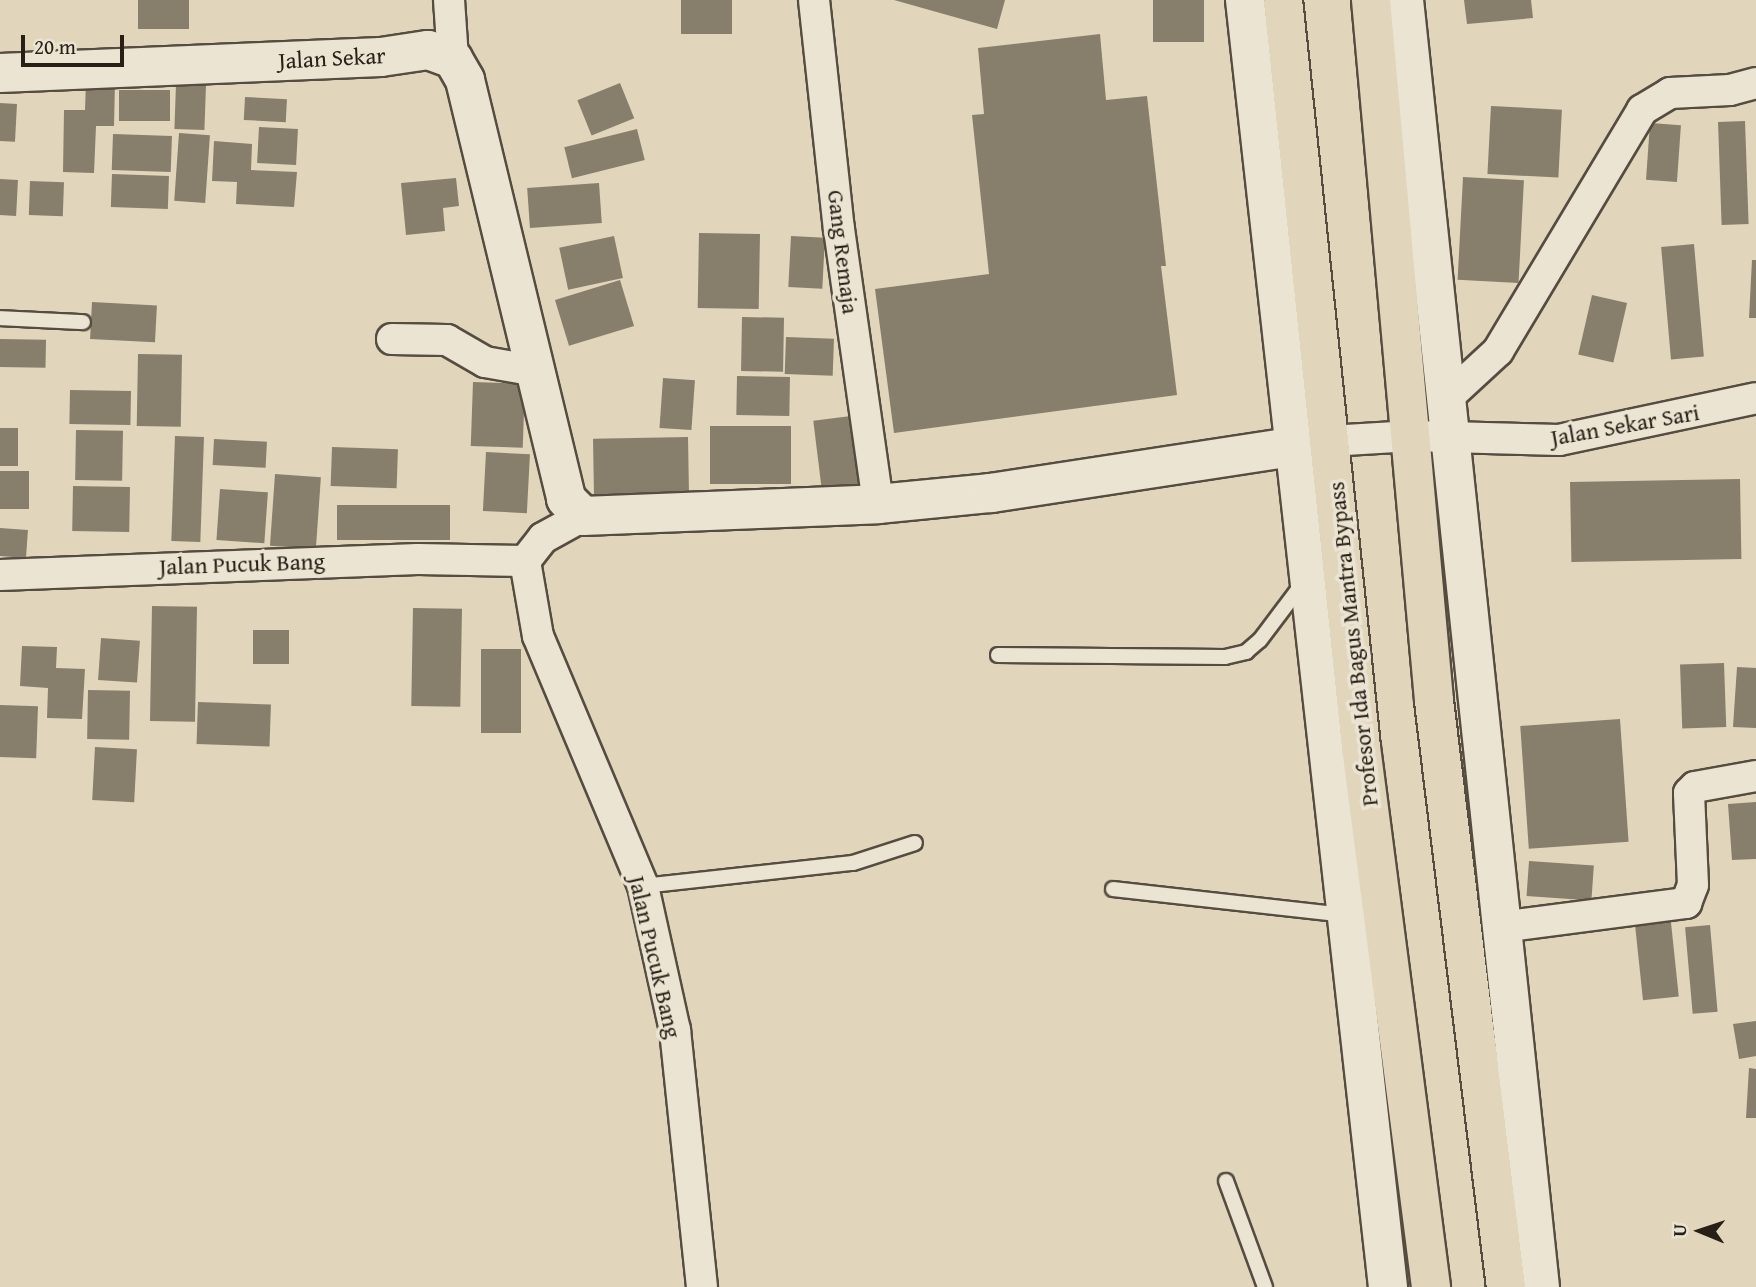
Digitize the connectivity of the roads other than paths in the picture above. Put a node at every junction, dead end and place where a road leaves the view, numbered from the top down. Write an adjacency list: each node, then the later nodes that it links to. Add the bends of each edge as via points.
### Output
1 (814, 0): 19 (street, Gang Remaja, via 839,229)
2 (1245, 0): 18 (street)
3 (1283, 0): 18 (highway, Profesor Ida Bagus Mantra Bypass)
4 (1371, 0): 16 (highway)
5 (1404, 0): 15 (street)
6 (457, 2): 7 (street)
7 (453, 58): 8 (street, Jalan Sekar, via 428,50 381,57); 13 (street, via 465,80)
8 (0, 73)
9 (1756, 83): 15 (street, via 1730,90 1670,93 1655,98 1642,110 1498,351)
10 (0, 318): 11 (lane)
11 (83, 322)
12 (391, 340): 13 (street, via 447,340 485,362)
13 (536, 371): 20 (street, via 566,499)
14 (1756, 398): 17 (street, Jalan Sekar Sari, via 1559,440)
15 (1446, 399): 17 (street)
16 (1412, 436): 17 (street, Jalan Sekar Sari); 18 (street, Jalan Sekar Sari); 36 (highway, via 1434,701)
17 (1451, 437): 30 (street)
18 (1311, 444): 19 (street, via 991,493); 22 (street); 35 (highway, Profesor Ida Bagus Mantra Bypass, via 1361,747)
19 (878, 504): 20 (street)
20 (583, 516): 21 (street, via 543,538)
21 (526, 561): 23 (street, Jalan Pucuk Bang, via 376,560); 27 (street, Jalan Pucuk Bang, via 538,636)
22 (1310, 574): 24 (lane, via 1260,640 1245,652 1225,657); 29 (street)
23 (0, 575)
24 (998, 655)
25 (1756, 776): 30 (street, via 1695,787 1689,793 1693,885 1686,903)
26 (915, 842): 27 (lane, via 853,863)
27 (643, 886): 32 (street, Jalan Pucuk Bang, via 675,1030)
28 (1113, 889): 29 (lane)
29 (1349, 916): 34 (street)
30 (1501, 927): 37 (street)
31 (1226, 1181): 33 (lane)
32 (702, 1287)
33 (1265, 1287)
34 (1388, 1287)
35 (1432, 1287)
36 (1506, 1287)
37 (1540, 1287)

